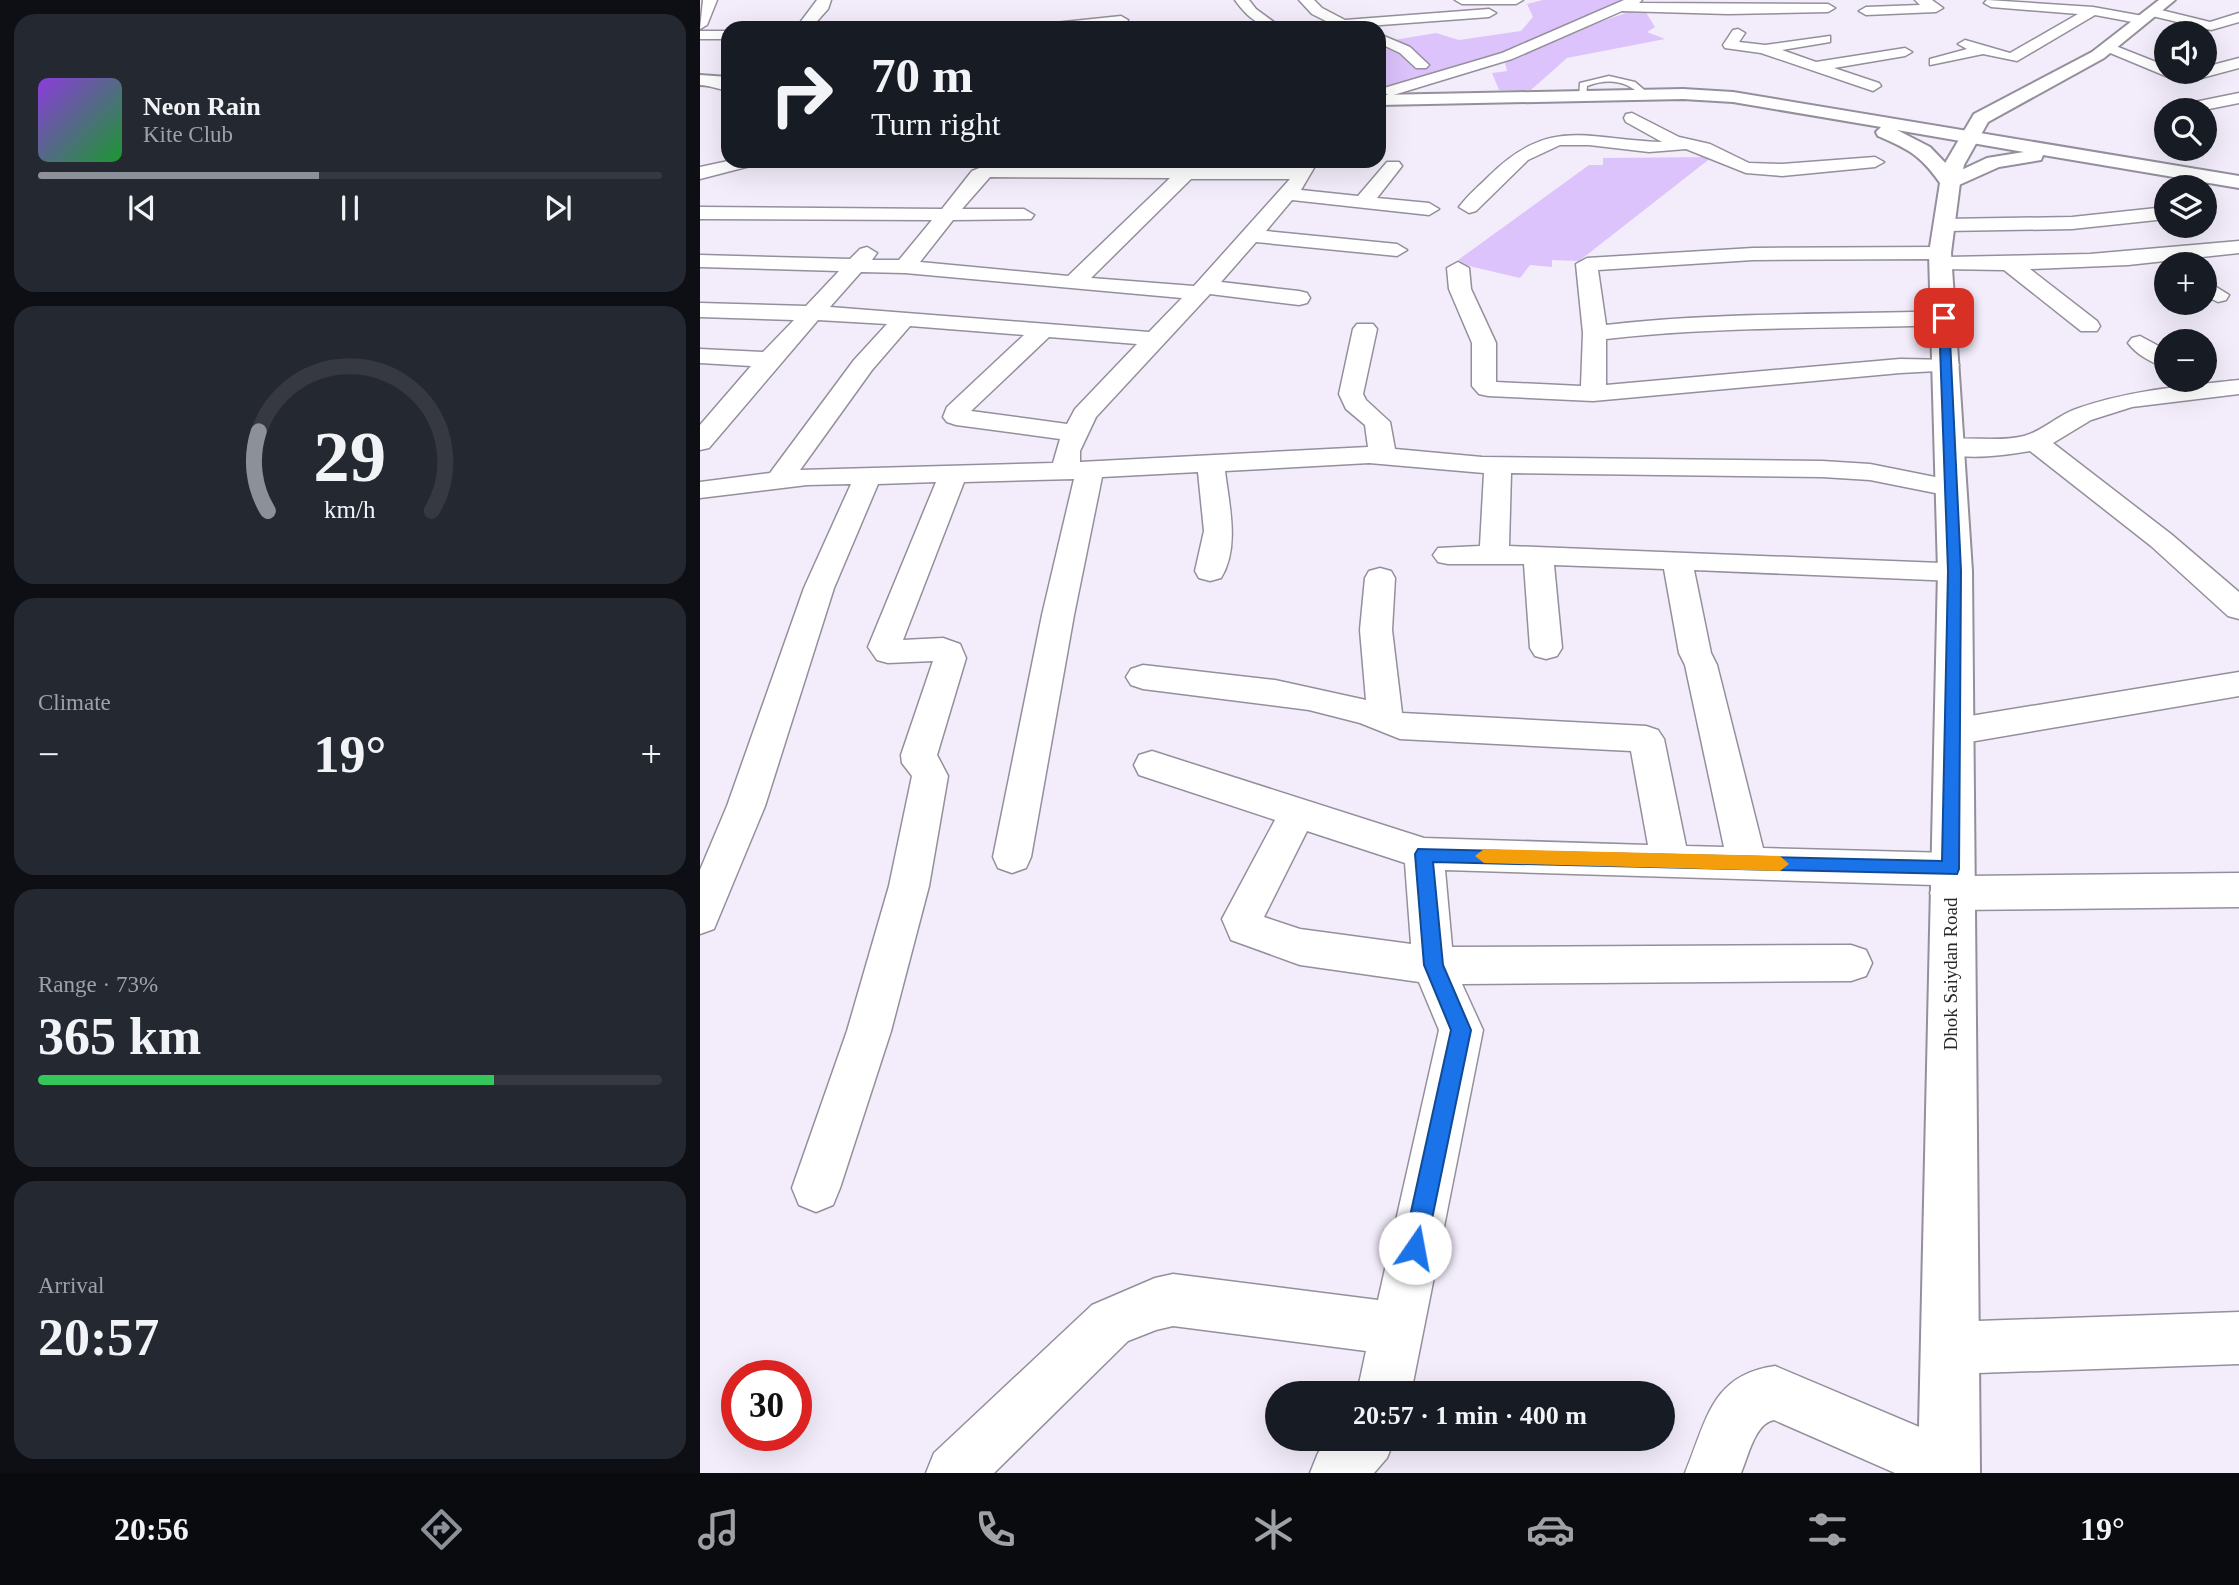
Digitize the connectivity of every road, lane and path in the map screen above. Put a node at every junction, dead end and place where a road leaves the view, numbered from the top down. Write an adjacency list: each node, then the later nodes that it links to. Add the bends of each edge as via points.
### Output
1 (710, 0): 24 (street)
2 (824, 0): 20 (street)
3 (1242, 0): 21 (street)
4 (1306, 0): 22 (street)
5 (1433, 0): 17 (street)
6 (1451, 0): 7 (street)
7 (1460, 0): 8 (street)
8 (1516, 0)
9 (1922, 0): 13 (street, via 1937,8)
10 (2168, 0): 18 (main road)
11 (1991, 3): 15 (street)
12 (1629, 4): 14 (street, via 1715,10); 43 (street, via 1507,56)
13 (1869, 6)
14 (1828, 8)
15 (2093, 12): 18 (street); 31 (street, via 2015,57)
16 (1489, 13): 17 (street)
17 (1443, 16): 23 (street)
18 (2148, 16): 19 (street, via 2211,26); 29 (main road)
19 (2239, 17)
20 (809, 21)
21 (1264, 21)
22 (1337, 21)
23 (1386, 22)
24 (700, 25)
25 (1738, 33): 30 (street, via 1730,46)
26 (1825, 39): 30 (street)
27 (1386, 41): 34 (street, via 1405,50)
28 (1965, 44): 31 (street)
29 (2108, 47): 36 (street); 50 (main road)
30 (1763, 49): 35 (street)
31 (1982, 50): 38 (street, via 1935,62)
32 (1905, 52): 35 (street)
33 (2239, 63): 37 (street)
34 (1420, 65)
35 (1815, 66): 41 (street)
36 (2154, 66)
37 (2217, 69)
38 (1959, 71)
39 (700, 81): 40 (main road); 42 (lane)
40 (721, 82)
41 (1873, 86)
42 (721, 87)
43 (1386, 97)
44 (1386, 98): 45 (main road)
45 (1594, 98): 49 (main road, via 1718,102); 49 (main road, via 1733,97)
46 (2239, 98): 47 (street)
47 (2217, 103)
48 (1632, 118): 51 (street)
49 (1868, 123): 50 (main road); 50 (main road, via 1940,122); 71 (main road, via 1919,149 1944,170)
50 (1971, 133): 52 (main road); 52 (main road, via 2008,137); 71 (main road, Dhok Saiydan Road, via 1954,165)
51 (1689, 145): 53 (street, via 1760,170); 65 (street, via 1647,148 1559,140 1520,159)
52 (2039, 153): 60 (main road); 61 (main road); 71 (main road, via 1994,162)
53 (1875, 162)
54 (1393, 166): 63 (street)
55 (721, 168): 58 (street)
56 (1206, 168): 59 (street)
57 (1305, 168): 62 (street)
58 (700, 173)
59 (1186, 173): 69 (street, via 987,171); 82 (street)
60 (2239, 182)
61 (2239, 188)
62 (1286, 194): 63 (street); 72 (street)
63 (1363, 202): 66 (street)
64 (2024, 204): 71 (street)
65 (1469, 207)
66 (1429, 209)
67 (700, 214): 69 (street)
68 (2154, 214): 71 (street, via 2072,223)
69 (947, 215): 70 (street); 80 (street)
70 (1024, 215)
71 (1945, 227): 79 (street); 88 (main road, Dhok Saiydan Road); 92 (street, via 1753,254 1587,264)
72 (1250, 235): 74 (street); 83 (street)
73 (2239, 247): 75 (street)
74 (1397, 250)
75 (2210, 252)
76 (862, 258): 78 (street); 80 (street); 86 (street)
77 (2154, 260): 79 (street)
78 (700, 261)
79 (2011, 265): 89 (street)
80 (905, 267): 82 (street)
81 (1458, 268): 103 (street, via 1460,289 1484,343 1484,386)
82 (1073, 283): 83 (street)
83 (1202, 290): 84 (street); 93 (street)
84 (1299, 298)
85 (700, 310): 86 (street)
86 (811, 313): 87 (street); 97 (street)
87 (904, 318): 91 (street); 115 (street, via 863,365)
88 (1944, 318): 92 (street, via 1682,323); 98 (main road, Dhok Saiydan Road)
89 (2089, 326)
90 (1365, 329): 109 (street, via 1351,394 1355,404 1377,422)
91 (1043, 330): 93 (street); 105 (street, via 956,412 956,417)
92 (1595, 333): 103 (street)
93 (1155, 339): 105 (street, via 1084,414)
94 (2140, 343): 95 (street)
95 (2154, 352)
96 (700, 356): 97 (street)
97 (769, 360): 106 (street)
98 (1947, 365): 103 (street); 108 (main road, Dhok Saiydan Road)
99 (2217, 386): 100 (street)
100 (2239, 387)
101 (2169, 392): 107 (street, via 2082,415)
102 (2217, 392): 104 (street)
103 (1593, 394)
104 (2239, 404)
105 (1076, 433): 112 (street, via 1067,451)
106 (700, 442)
107 (2035, 442): 108 (street, via 1993,449); 125 (street)
108 (1949, 447): 116 (main road, Dhok Saiydan Road)
109 (1383, 457): 110 (street); 111 (street)
110 (1210, 463): 112 (street); 122 (street, via 1219,531)
111 (1498, 465): 116 (street, via 1822,469 1870,472); 118 (street)
112 (1078, 471): 113 (street); 134 (street, via 1053,649)
113 (953, 474): 114 (street); 142 (street, via 884,647 888,652 949,652 919,755 930,776 923,817 869,1031)
114 (868, 476): 115 (street); 139 (street, via 819,588 746,806)
115 (779, 480): 117 (street)
116 (1951, 488): 123 (main road, Dhok Saiydan Road)
117 (700, 489)
118 (1494, 554): 119 (street); 120 (street)
119 (1448, 555)
120 (1538, 555): 121 (street); 126 (street)
121 (1677, 559): 123 (street); 136 (street, via 1695,653)
122 (1210, 571)
123 (1955, 571): 130 (main road, Dhok Saiydan Road)
124 (1380, 578): 129 (street, via 1376,629)
125 (2232, 594)
126 (1546, 648)
127 (1143, 677): 129 (street, via 1328,702)
128 (2239, 684): 130 (street)
129 (1385, 718): 135 (street, via 1400,726 1646,739)
130 (1952, 732): 137 (main road, Dhok Saiydan Road)
131 (1152, 765): 132 (street)
132 (1298, 812): 133 (street); 141 (street, via 1242,919 1245,928 1300,947)
133 (1424, 854): 135 (street); 141 (street)
134 (1012, 857)
135 (1670, 861): 136 (street)
136 (1747, 863): 137 (street)
137 (1950, 881): 138 (street); 145 (main road, Dhok Saiydan Road)
138 (2239, 890)
139 (700, 917)
140 (1851, 962): 141 (street)
141 (1433, 965): 143 (street, via 1461,1030)
142 (816, 1188)
143 (1397, 1329): 146 (street); 149 (street, via 1173,1300 1154,1304 1110,1323)
144 (2239, 1338): 145 (street)
145 (1949, 1348): 148 (main road, Dhok Saiydan Road)
146 (1386, 1381)
147 (1356, 1451): 150 (street)
148 (1949, 1471): 151 (street, via 1775,1393 1755,1395 1739,1412)
149 (954, 1473)
150 (1338, 1473)
151 (1713, 1473)

